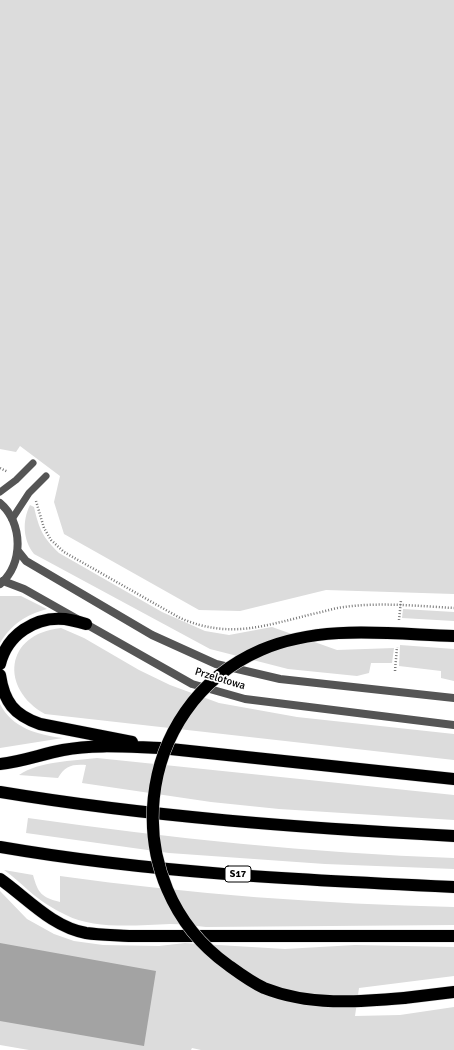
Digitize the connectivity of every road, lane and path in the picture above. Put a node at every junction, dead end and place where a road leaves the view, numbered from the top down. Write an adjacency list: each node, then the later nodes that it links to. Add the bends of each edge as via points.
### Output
1 (33, 463): 4 (lane)
2 (0, 468): 4 (path, via 7,470)
3 (46, 476): 6 (lane)
4 (16, 480): 5 (lane)
5 (0, 492)
6 (29, 493): 8 (lane); 11 (path, via 38,503 40,517 51,540 64,552 196,625 214,629 254,628 344,607 400,605)
7 (0, 503): 8 (street, Przelotowa)
8 (12, 518): 9 (street, Przelotowa, via 17,534)
9 (18, 551): 10 (street, Przelotowa, via 12,567); 16 (street, Przelotowa, via 26,561 152,635 216,664 280,679)
10 (2, 582): 12 (street, Przelotowa, via 24,589)
11 (454, 608)
12 (86, 624): 14 (highway, via 64,619 41,620 15,636 2,656); 17 (street, Przelotowa, via 192,684 245,699)
13 (454, 636): 27 (highway, bridge, via 339,632 285,641 243,658 206,686 185,713 159,768 152,804 153,840 164,886 200,943 243,976 271,990 328,1002 347,1003)
14 (0, 664)
15 (0, 675): 18 (highway, via 7,701 27,720)
16 (454, 698)
17 (454, 725)
18 (161, 748): 19 (highway, via 91,746); 20 (highway)
19 (0, 764)
20 (454, 779)
21 (0, 792): 22 (highway, via 126,809 281,824)
22 (454, 836)
23 (0, 847): 25 (highway, S17, via 134,866 298,879)
24 (0, 879): 26 (highway, via 49,917 75,930 86,932 129,936)
25 (454, 887)
26 (454, 936)
27 (454, 992)

